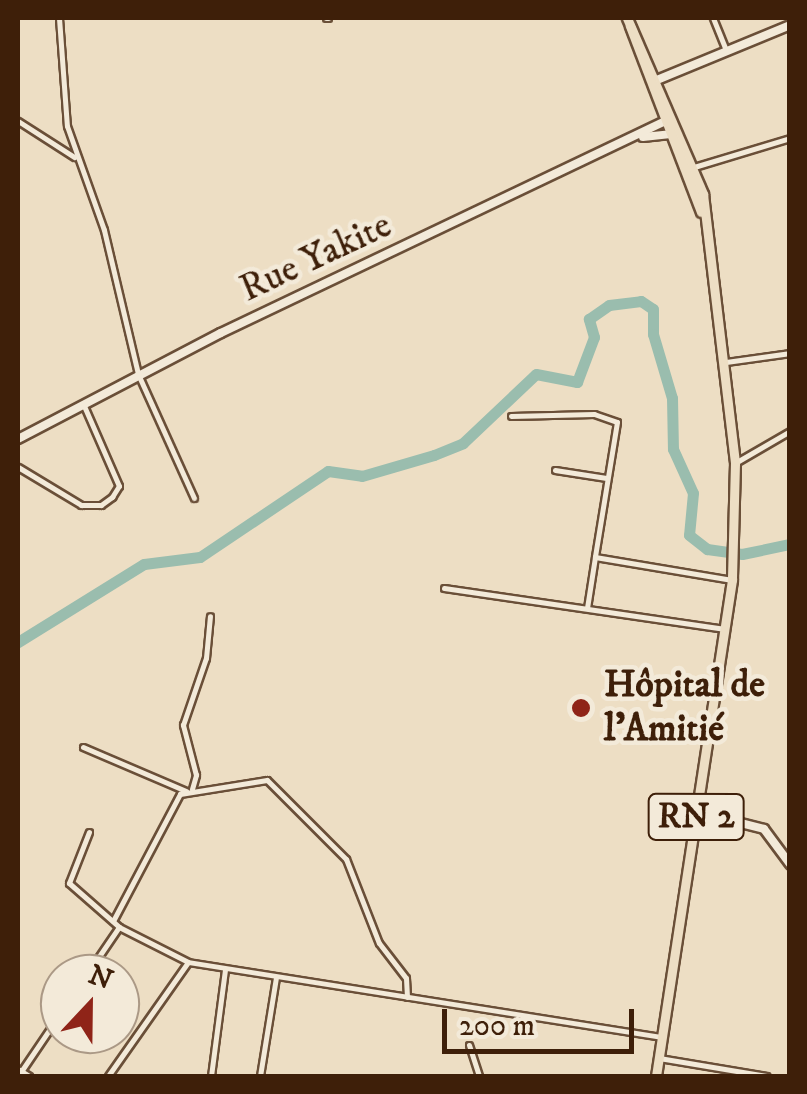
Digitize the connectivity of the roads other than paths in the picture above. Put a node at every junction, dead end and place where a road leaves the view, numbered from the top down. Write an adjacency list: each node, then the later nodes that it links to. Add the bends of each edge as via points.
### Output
1 (59, 18): 12 (street, via 60,90)
2 (713, 18): 5 (street)
3 (628, 20): 6 (main road, RN 2)
4 (790, 25): 5 (main road)
5 (727, 53): 6 (main road)
6 (653, 82): 7 (main road, RN 2)
7 (669, 120): 9 (main road, RN 2); 10 (main road, Rue Yakite)
8 (18, 121): 12 (street)
9 (675, 134): 10 (main road, Rue Yakite); 13 (main road, RN 2); 14 (main road, RN 2)
10 (643, 137): 17 (main road, Rue Yakite)
11 (790, 138): 13 (street)
12 (76, 158): 17 (street, via 104,230)
13 (694, 167): 14 (main road, RN 2)
14 (705, 218): 16 (main road, RN 2)
15 (790, 352): 16 (street)
16 (726, 362): 22 (main road, RN 2)
17 (138, 374): 18 (main road, Rue Yakite); 26 (street)
18 (82, 403): 21 (main road, Rue Yakite); 23 (street, via 115,474 112,498 101,506 76,504)
19 (511, 416): 25 (street, via 613,417)
20 (790, 431): 22 (street)
21 (19, 435)
22 (735, 463): 28 (main road, RN 2)
23 (18, 467)
24 (555, 470): 25 (street)
25 (606, 478): 27 (street)
26 (194, 498)
27 (595, 556): 28 (street); 30 (street)
28 (732, 580): 32 (main road, RN 2)
29 (444, 588): 30 (street)
30 (587, 608): 32 (street)
31 (210, 616): 34 (street, via 206,658 182,725 196,775)
32 (725, 630): 35 (main road, RN 2)
33 (83, 747): 34 (street)
34 (189, 790): 38 (street, via 171,804); 44 (street, via 267,780 286,794 346,859 379,943 406,978)
35 (696, 812): 37 (main road, via 764,829); 45 (main road, RN 2)
36 (89, 832): 38 (street, via 69,883)
37 (790, 864)
38 (113, 921): 39 (street)
39 (119, 927): 40 (street); 41 (street)
40 (101, 954)
41 (188, 962): 42 (street); 51 (street)
42 (226, 969): 43 (street); 52 (street)
43 (276, 977): 44 (street); 53 (street)
44 (407, 997): 45 (street)
45 (663, 1037): 48 (main road, RN 2)
46 (40, 1042): 49 (street)
47 (469, 1045): 54 (street)
48 (659, 1058): 55 (main road, RN 2); 56 (street)
49 (19, 1072): 50 (street)
50 (29, 1076)
51 (108, 1076)
52 (211, 1076)
53 (260, 1076)
54 (478, 1076)
55 (656, 1076)
56 (767, 1076)

